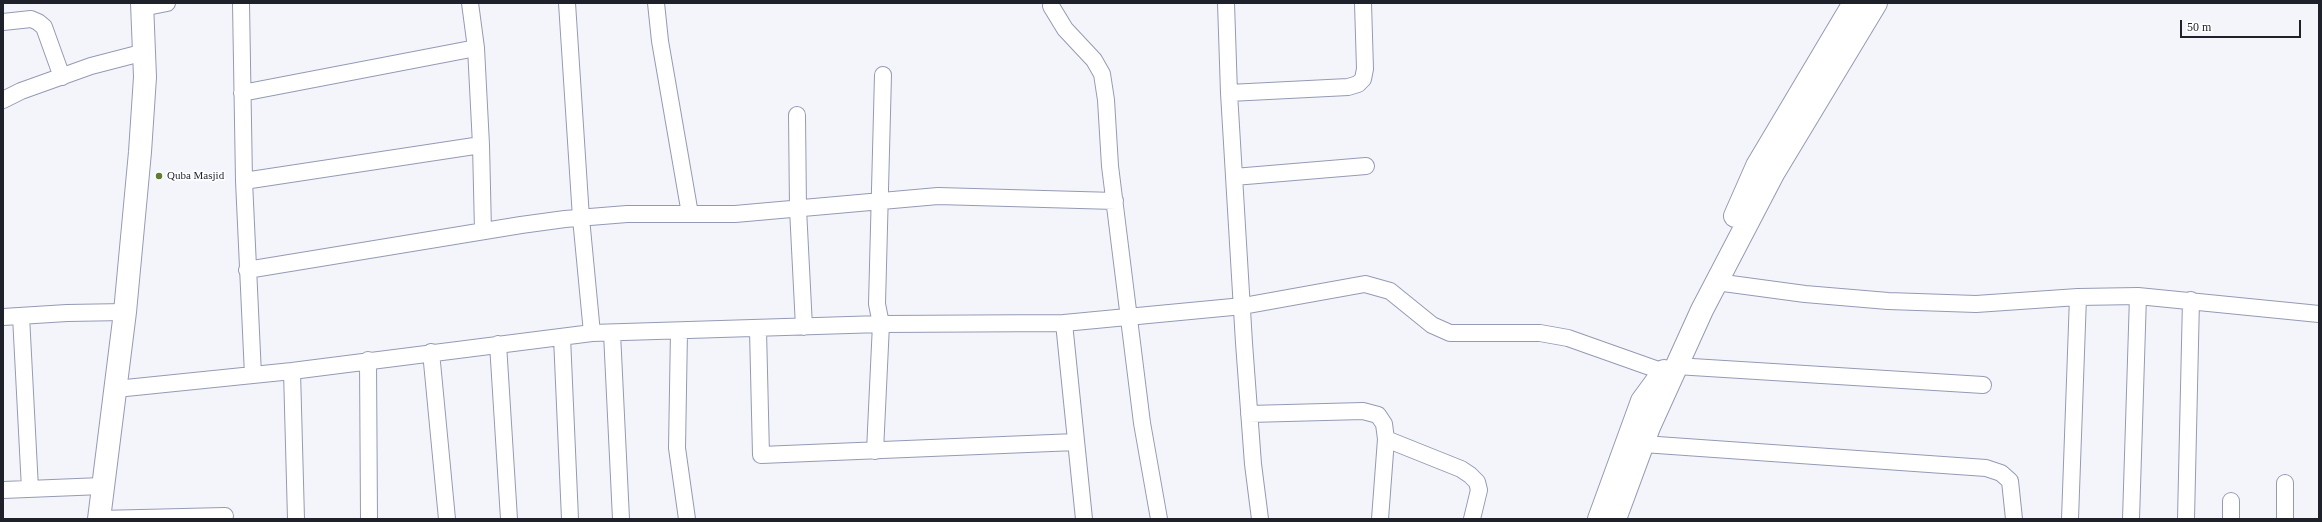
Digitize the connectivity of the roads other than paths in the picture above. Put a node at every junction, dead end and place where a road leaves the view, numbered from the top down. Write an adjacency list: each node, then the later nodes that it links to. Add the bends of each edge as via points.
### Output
1 (167, 3): 10 (street)
2 (241, 3): 17 (street)
3 (470, 3): 13 (street)
4 (566, 3): 29 (street)
5 (656, 3): 28 (street, via 660,41)
6 (1226, 3): 18 (street)
7 (1363, 3): 18 (street, via 1365,70 1363,79 1358,84 1348,87)
8 (1854, 3): 53 (main road, via 1758,166)
9 (1876, 3): 32 (main road, via 1774,172)
10 (142, 5): 14 (main road)
11 (1051, 6): 26 (street, via 1102,74)
12 (3, 22): 16 (street, via 31,19 44,27)
13 (476, 48): 17 (street); 21 (street)
14 (145, 52): 16 (street); 37 (main road, via 140,145)
15 (883, 74): 25 (street)
16 (62, 77): 19 (street)
17 (242, 93): 24 (street)
18 (1229, 93): 23 (street)
19 (3, 100)
20 (797, 115): 27 (street)
21 (481, 145): 24 (street); 30 (street)
22 (1366, 166): 23 (street)
23 (1234, 177): 36 (street)
24 (244, 181): 31 (street)
25 (879, 201): 26 (street, via 938,196); 27 (street); 43 (street, via 877,304)
26 (1115, 201): 40 (street)
27 (798, 209): 28 (street); 44 (street)
28 (690, 214): 29 (street, via 627,214)
29 (582, 218): 30 (street); 47 (street)
30 (483, 231): 31 (street)
31 (248, 270): 55 (street)
32 (1716, 282): 34 (street, via 1805,294 1888,301 1976,304); 53 (main road)
33 (2138, 296): 34 (street); 35 (street); 86 (street)
34 (2078, 297): 85 (street)
35 (2191, 300): 38 (street); 87 (street)
36 (1242, 306): 40 (street); 53 (street, via 1365,284 1390,291 1432,324 1450,333 1540,333 1568,338); 58 (street)
37 (125, 312): 39 (street); 57 (main road)
38 (2319, 314)
39 (21, 316): 41 (street); 65 (street)
40 (1129, 316): 42 (street); 78 (street, via 1142,423)
41 (3, 317)
42 (1064, 323): 43 (street); 60 (street)
43 (881, 324): 44 (street); 62 (street)
44 (804, 327): 45 (street)
45 (758, 330): 46 (street); 62 (street, via 761,455)
46 (679, 331): 48 (street); 76 (street, via 677,448)
47 (592, 333): 48 (street); 49 (street)
48 (612, 333): 75 (street)
49 (562, 337): 50 (street); 74 (street)
50 (498, 344): 51 (street); 73 (street)
51 (431, 352): 52 (street); 72 (street)
52 (368, 360): 54 (street); 71 (street)
53 (1670, 369): 56 (street); 61 (main road); 82 (main road, via 1642,401)
54 (292, 370): 55 (street); 70 (street)
55 (253, 375): 57 (street)
56 (1983, 385)
57 (116, 389): 64 (main road)
58 (1249, 414): 59 (street, via 1372,412 1378,415 1384,424); 79 (street)
59 (1386, 439): 80 (street); 81 (street, via 1470,475 1477,482 1479,490)
60 (1076, 442): 62 (street); 77 (street)
61 (1643, 444): 83 (main road); 84 (street, via 1986,468 2001,473 2010,481)
62 (875, 451)
63 (2285, 483): 89 (street)
64 (102, 486): 65 (street); 69 (main road)
65 (30, 489): 66 (street)
66 (3, 490)
67 (2231, 501): 88 (street)
68 (225, 516): 69 (street)
69 (99, 519)
70 (296, 519)
71 (369, 519)
72 (447, 519)
73 (509, 519)
74 (570, 519)
75 (621, 519)
76 (687, 519)
77 (1084, 519)
78 (1159, 519)
79 (1260, 519)
80 (1380, 519)
81 (1472, 519)
82 (1599, 519)
83 (1615, 519)
84 (2014, 519)
85 (2070, 519)
86 (2131, 519)
87 (2186, 519)
88 (2231, 519)
89 (2286, 519)

